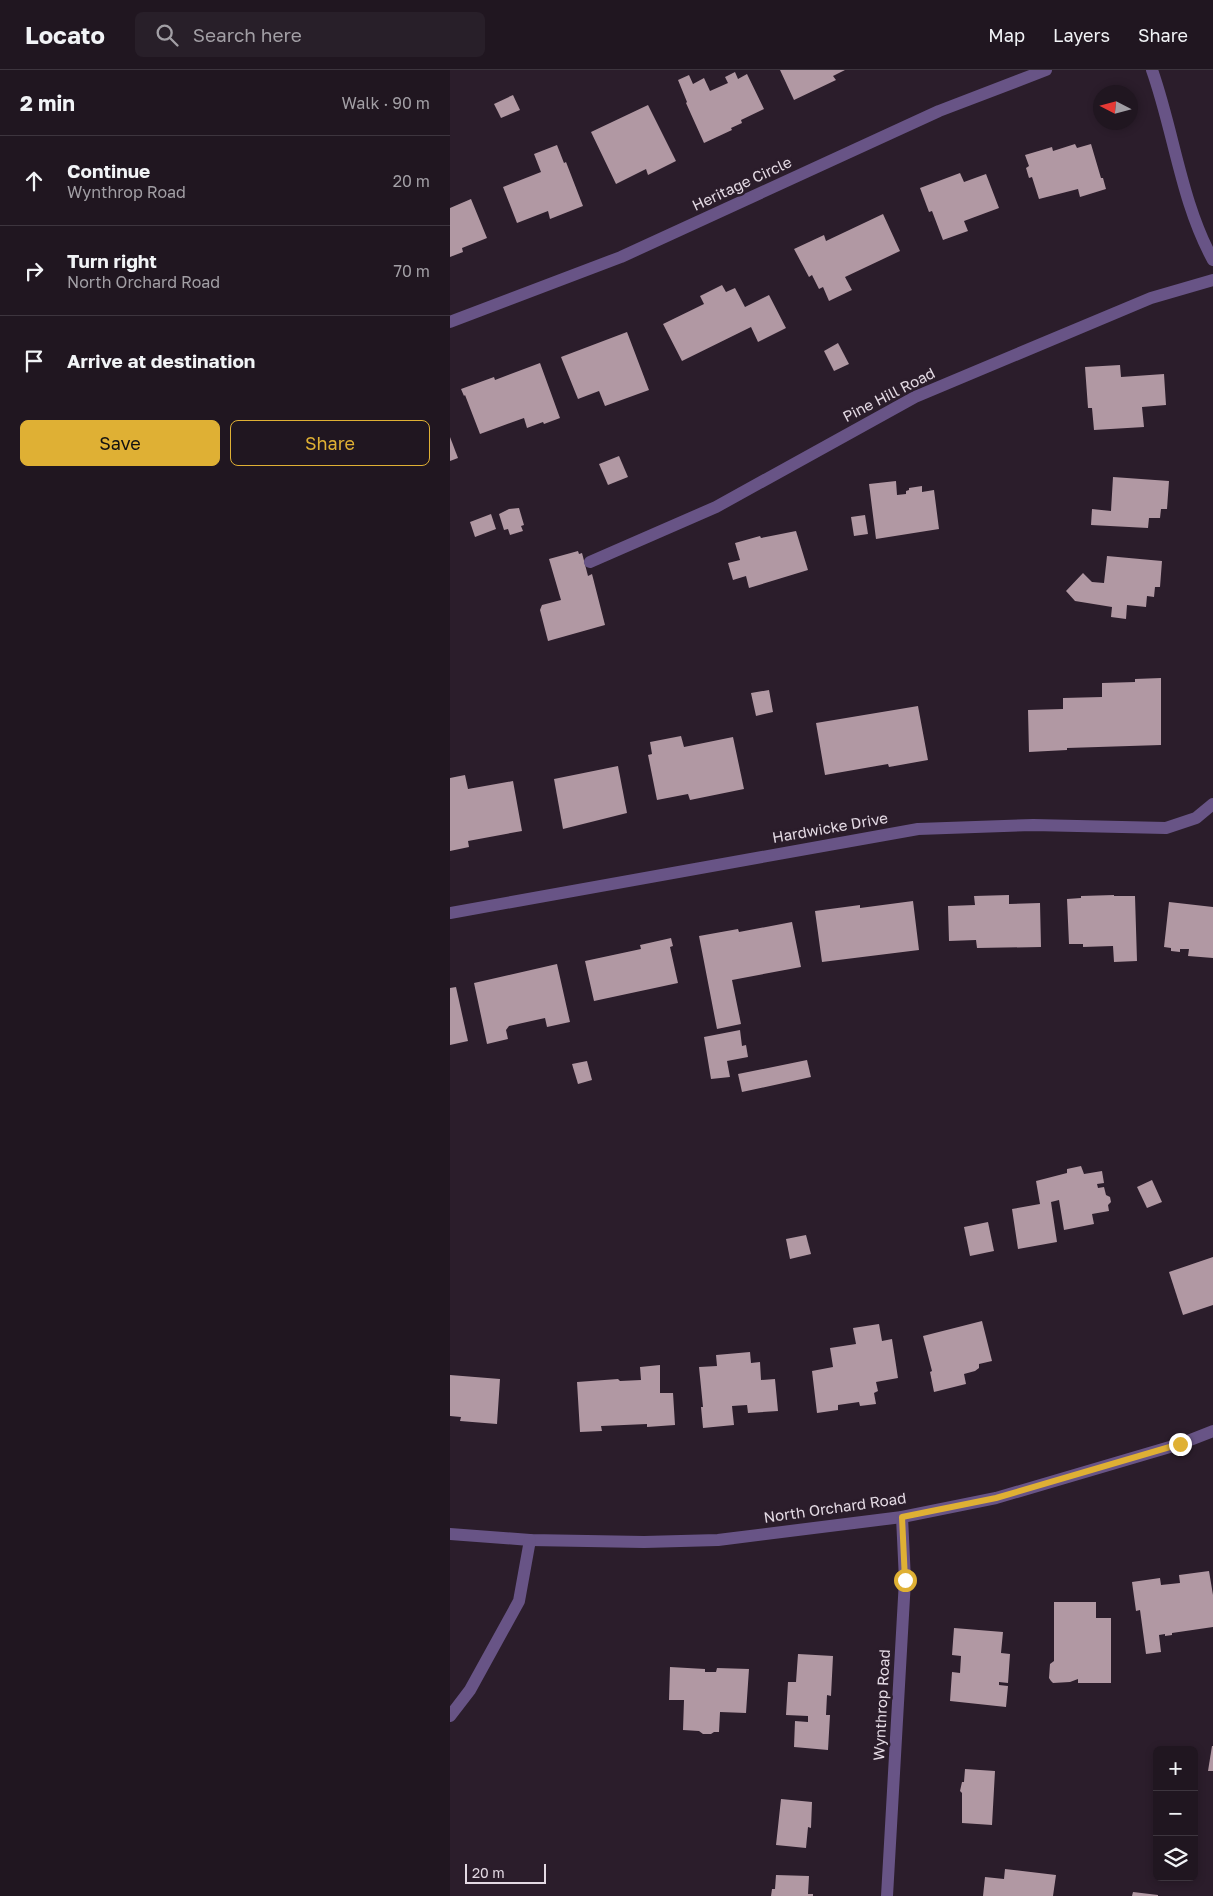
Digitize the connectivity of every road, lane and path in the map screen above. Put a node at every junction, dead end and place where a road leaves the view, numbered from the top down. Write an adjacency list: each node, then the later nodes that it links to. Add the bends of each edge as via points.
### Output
1 (1046, 70): 5 (street, Heritage Circle, via 940,111 621,257)
2 (1152, 70): 3 (street, via 1191,207)
3 (1213, 260)
4 (1213, 280): 6 (street, Pine Hill Road, via 1151,298 915,397 716,507)
5 (450, 322)
6 (590, 562)
7 (1213, 804): 8 (street, Hardwicke Drive, via 1196,818 1166,828 1033,825 918,829)
8 (450, 912)
9 (1213, 1431): 10 (street, North Orchard Road, via 1180,1444 996,1498)
10 (902, 1517): 12 (street, North Orchard Road, via 718,1540); 14 (street, Wynthrop Road, via 905,1580)
11 (450, 1534): 12 (street, North Orchard Road)
12 (530, 1540): 13 (street, via 519,1600 470,1690)
13 (450, 1716)
14 (887, 1896)

